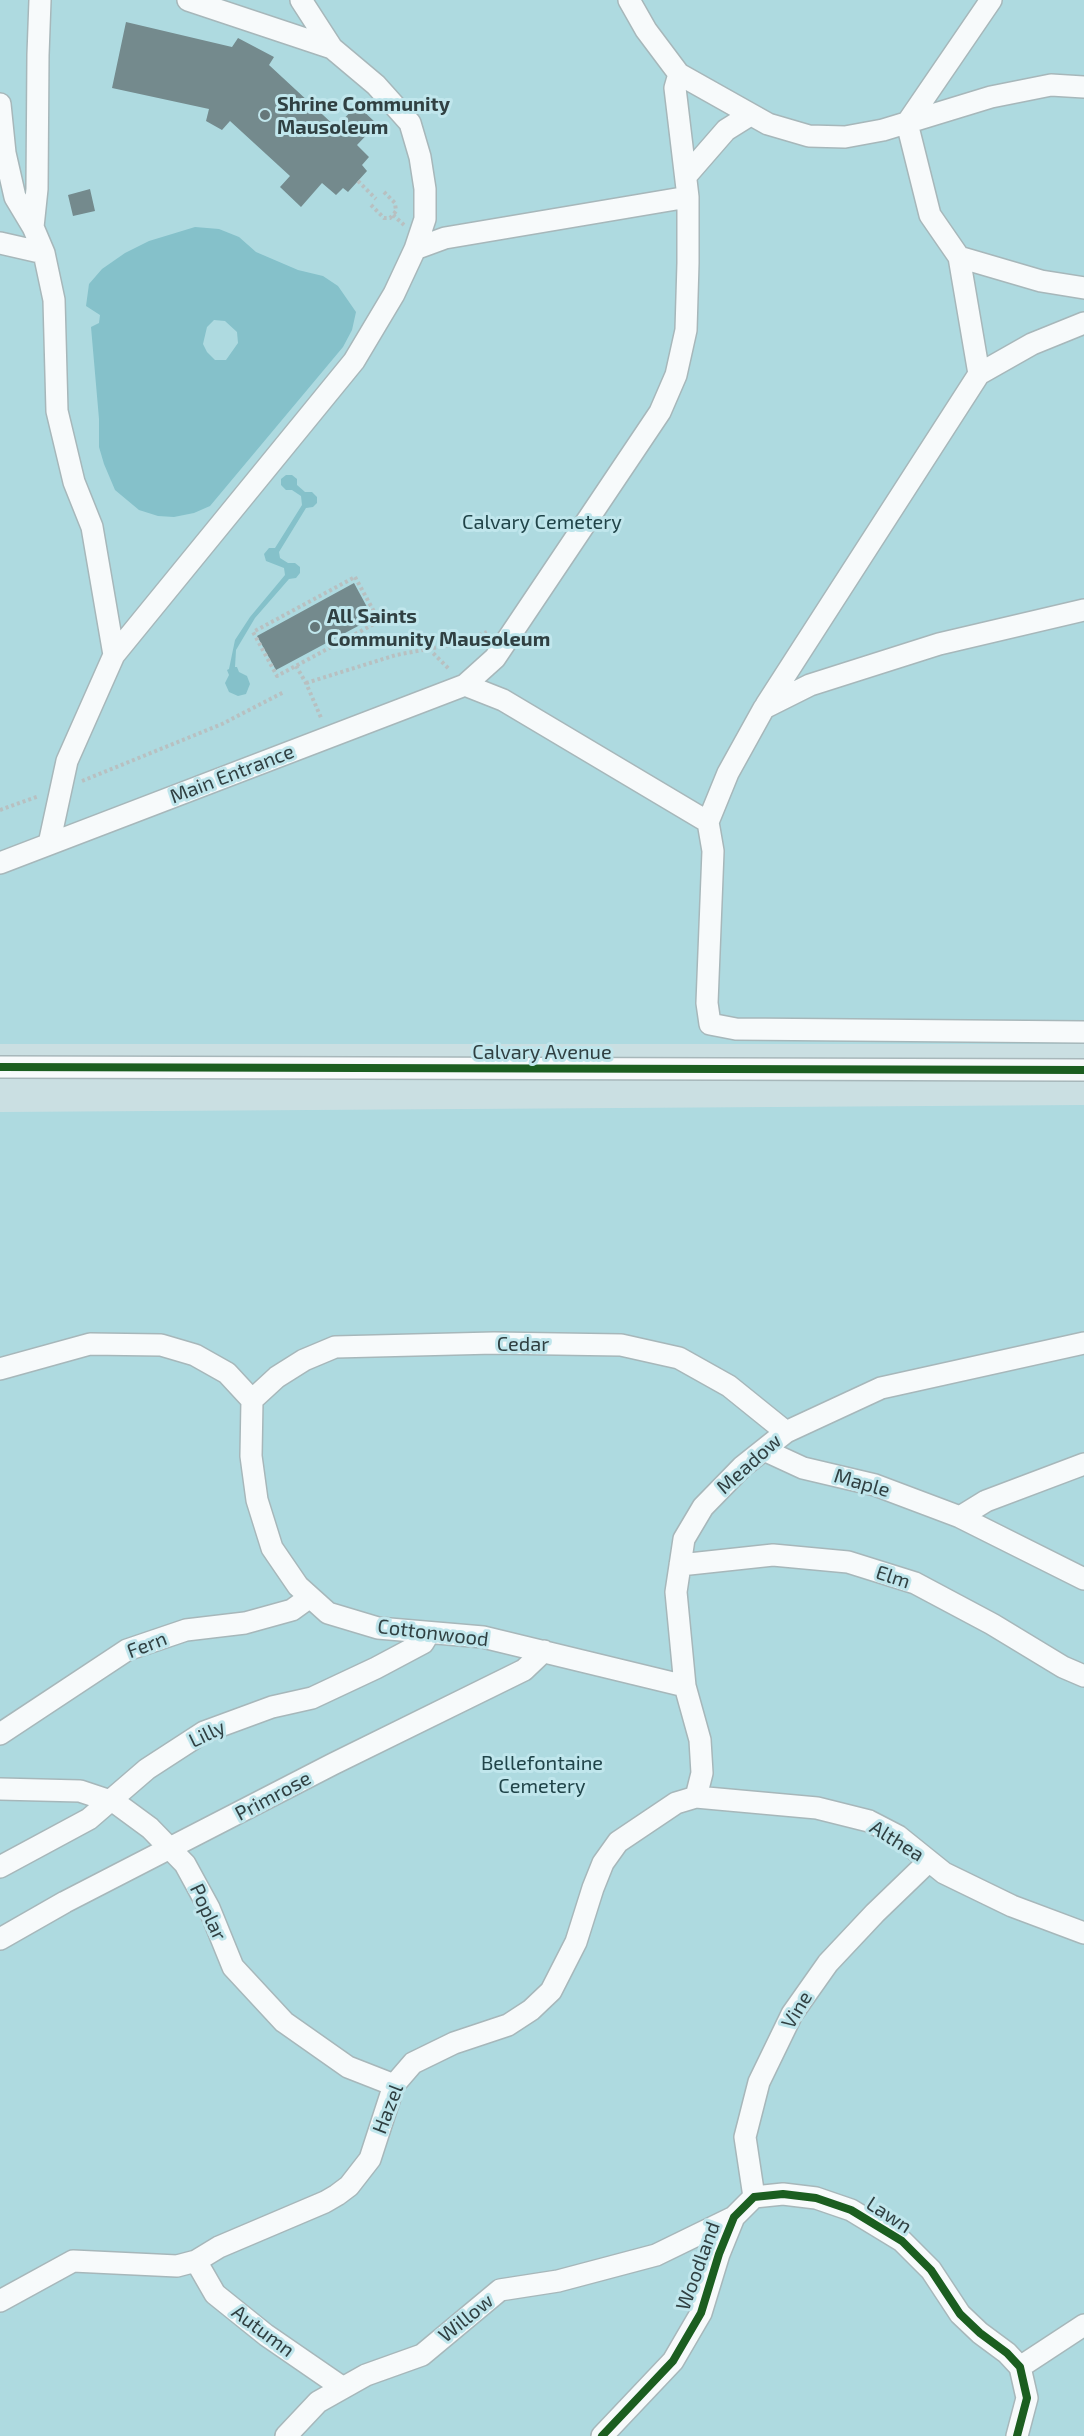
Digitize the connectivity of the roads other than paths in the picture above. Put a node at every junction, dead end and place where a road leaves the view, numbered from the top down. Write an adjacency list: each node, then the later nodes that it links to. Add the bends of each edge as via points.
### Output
1 (40, 0): 14 (street)
2 (188, 0): 6 (street)
3 (302, 0): 6 (street)
4 (629, 0): 7 (street)
5 (991, 0): 11 (street)
6 (332, 48): 16 (street, via 376,85 410,123 425,189 425,219)
7 (679, 74): 10 (street); 12 (street, via 675,88)
8 (1084, 87): 11 (street, via 1051,85 1001,95)
9 (0, 104): 14 (street, via 15,197)
10 (750, 115): 11 (street, via 809,136 845,137); 12 (street, via 726,130)
11 (906, 123): 18 (street, via 930,215)
12 (686, 176): 13 (street)
13 (688, 197): 16 (street, via 445,238); 24 (street, via 686,330 676,375 660,412 520,624 495,658)
14 (33, 227): 17 (street)
15 (0, 243): 17 (street)
16 (415, 249): 23 (street, via 394,294 354,361)
17 (44, 253): 23 (street, via 54,300 57,411 74,482 92,527)
18 (959, 257): 19 (street, via 1041,281); 21 (street)
19 (1084, 288)
20 (1084, 323): 21 (street, via 1032,344)
21 (979, 374): 25 (street)
22 (1084, 610): 25 (street, via 939,644 810,685)
23 (114, 655): 27 (street, via 67,761)
24 (465, 685): 26 (street, via 503,700); 27 (street, Main Entrance)
25 (764, 708): 26 (street, via 728,773)
26 (708, 822): 29 (street, via 713,851 707,1003 710,1024 736,1029)
27 (49, 844): 28 (street, Main Entrance)
28 (0, 863)
29 (1084, 1032)
30 (0, 1067): 31 (street, Calvary Avenue)
31 (1084, 1070)
32 (1084, 1343): 35 (street, Meadow, via 881,1388)
33 (0, 1369): 34 (street, via 90,1344 161,1345 195,1355 227,1373)
34 (252, 1400): 35 (street, Cedar, via 277,1377 335,1347 621,1345 679,1358 729,1386); 41 (street, Cottonwood, via 251,1456 257,1500 272,1548 298,1587)
35 (786, 1432): 36 (street, Meadow)
36 (764, 1450): 38 (street, Maple, via 803,1468 875,1485); 39 (street, Meadow, via 703,1507 684,1539)
37 (1084, 1464): 38 (street, via 986,1502)
38 (960, 1517): 40 (street, Maple)
39 (680, 1565): 44 (street, Elm, via 773,1555 848,1562 915,1583); 45 (street, Meadow, via 676,1592)
40 (1084, 1579)
41 (310, 1597): 42 (street, Cottonwood, via 328,1613 378,1628); 46 (street, Fern, via 292,1611 245,1623 186,1630 127,1650)
42 (429, 1633): 43 (street, Cottonwood, via 483,1637); 49 (street, Lilly, via 423,1642 312,1698 272,1707 204,1732 147,1769)
43 (544, 1651): 45 (street, Cottonwood); 50 (street, Primrose, via 524,1670 333,1764)
44 (1084, 1676)
45 (685, 1686): 48 (street, Meadow, via 700,1740 702,1773)
46 (0, 1734)
47 (0, 1789): 49 (street, Poplar, via 80,1791)
48 (696, 1797): 51 (street, Althea, via 817,1808 869,1821 898,1836); 55 (street, Hazel, via 676,1803 618,1842 603,1863 576,1942 550,1990 531,2010 508,2025 412,2062)
49 (110, 1801): 50 (street, Poplar, via 150,1828); 52 (street, Lilly, via 89,1819)
50 (171, 1850): 54 (street, Primrose); 55 (street, Poplar, via 186,1864 233,1967 284,2022 348,2067)
51 (930, 1862): 53 (street, Althea, via 944,1873 1012,1906); 56 (street, Vine, via 828,1963 792,2014 759,2082 745,2137)
52 (0, 1867)
53 (1084, 1932)
54 (0, 1939)
55 (394, 2085): 58 (street, Hazel, via 370,2159 349,2186 325,2202 219,2247)
56 (754, 2197): 57 (street); 61 (street, Lawn, via 783,2194 816,2198 851,2210 903,2241 931,2270 960,2314)
57 (734, 2217): 62 (street, Willow, via 656,2255 558,2281 500,2290 422,2355 366,2375); 64 (street, Woodland, via 701,2313 673,2361)
58 (196, 2261): 59 (street, Hazel, via 177,2266 73,2261); 62 (street, Autumn, via 215,2294)
59 (0, 2301)
60 (1084, 2325): 61 (street)
61 (1020, 2367): 65 (street, via 1027,2398)
62 (343, 2388): 63 (street, Willow, via 318,2402)
63 (286, 2436)
64 (602, 2436)
65 (1017, 2436)

